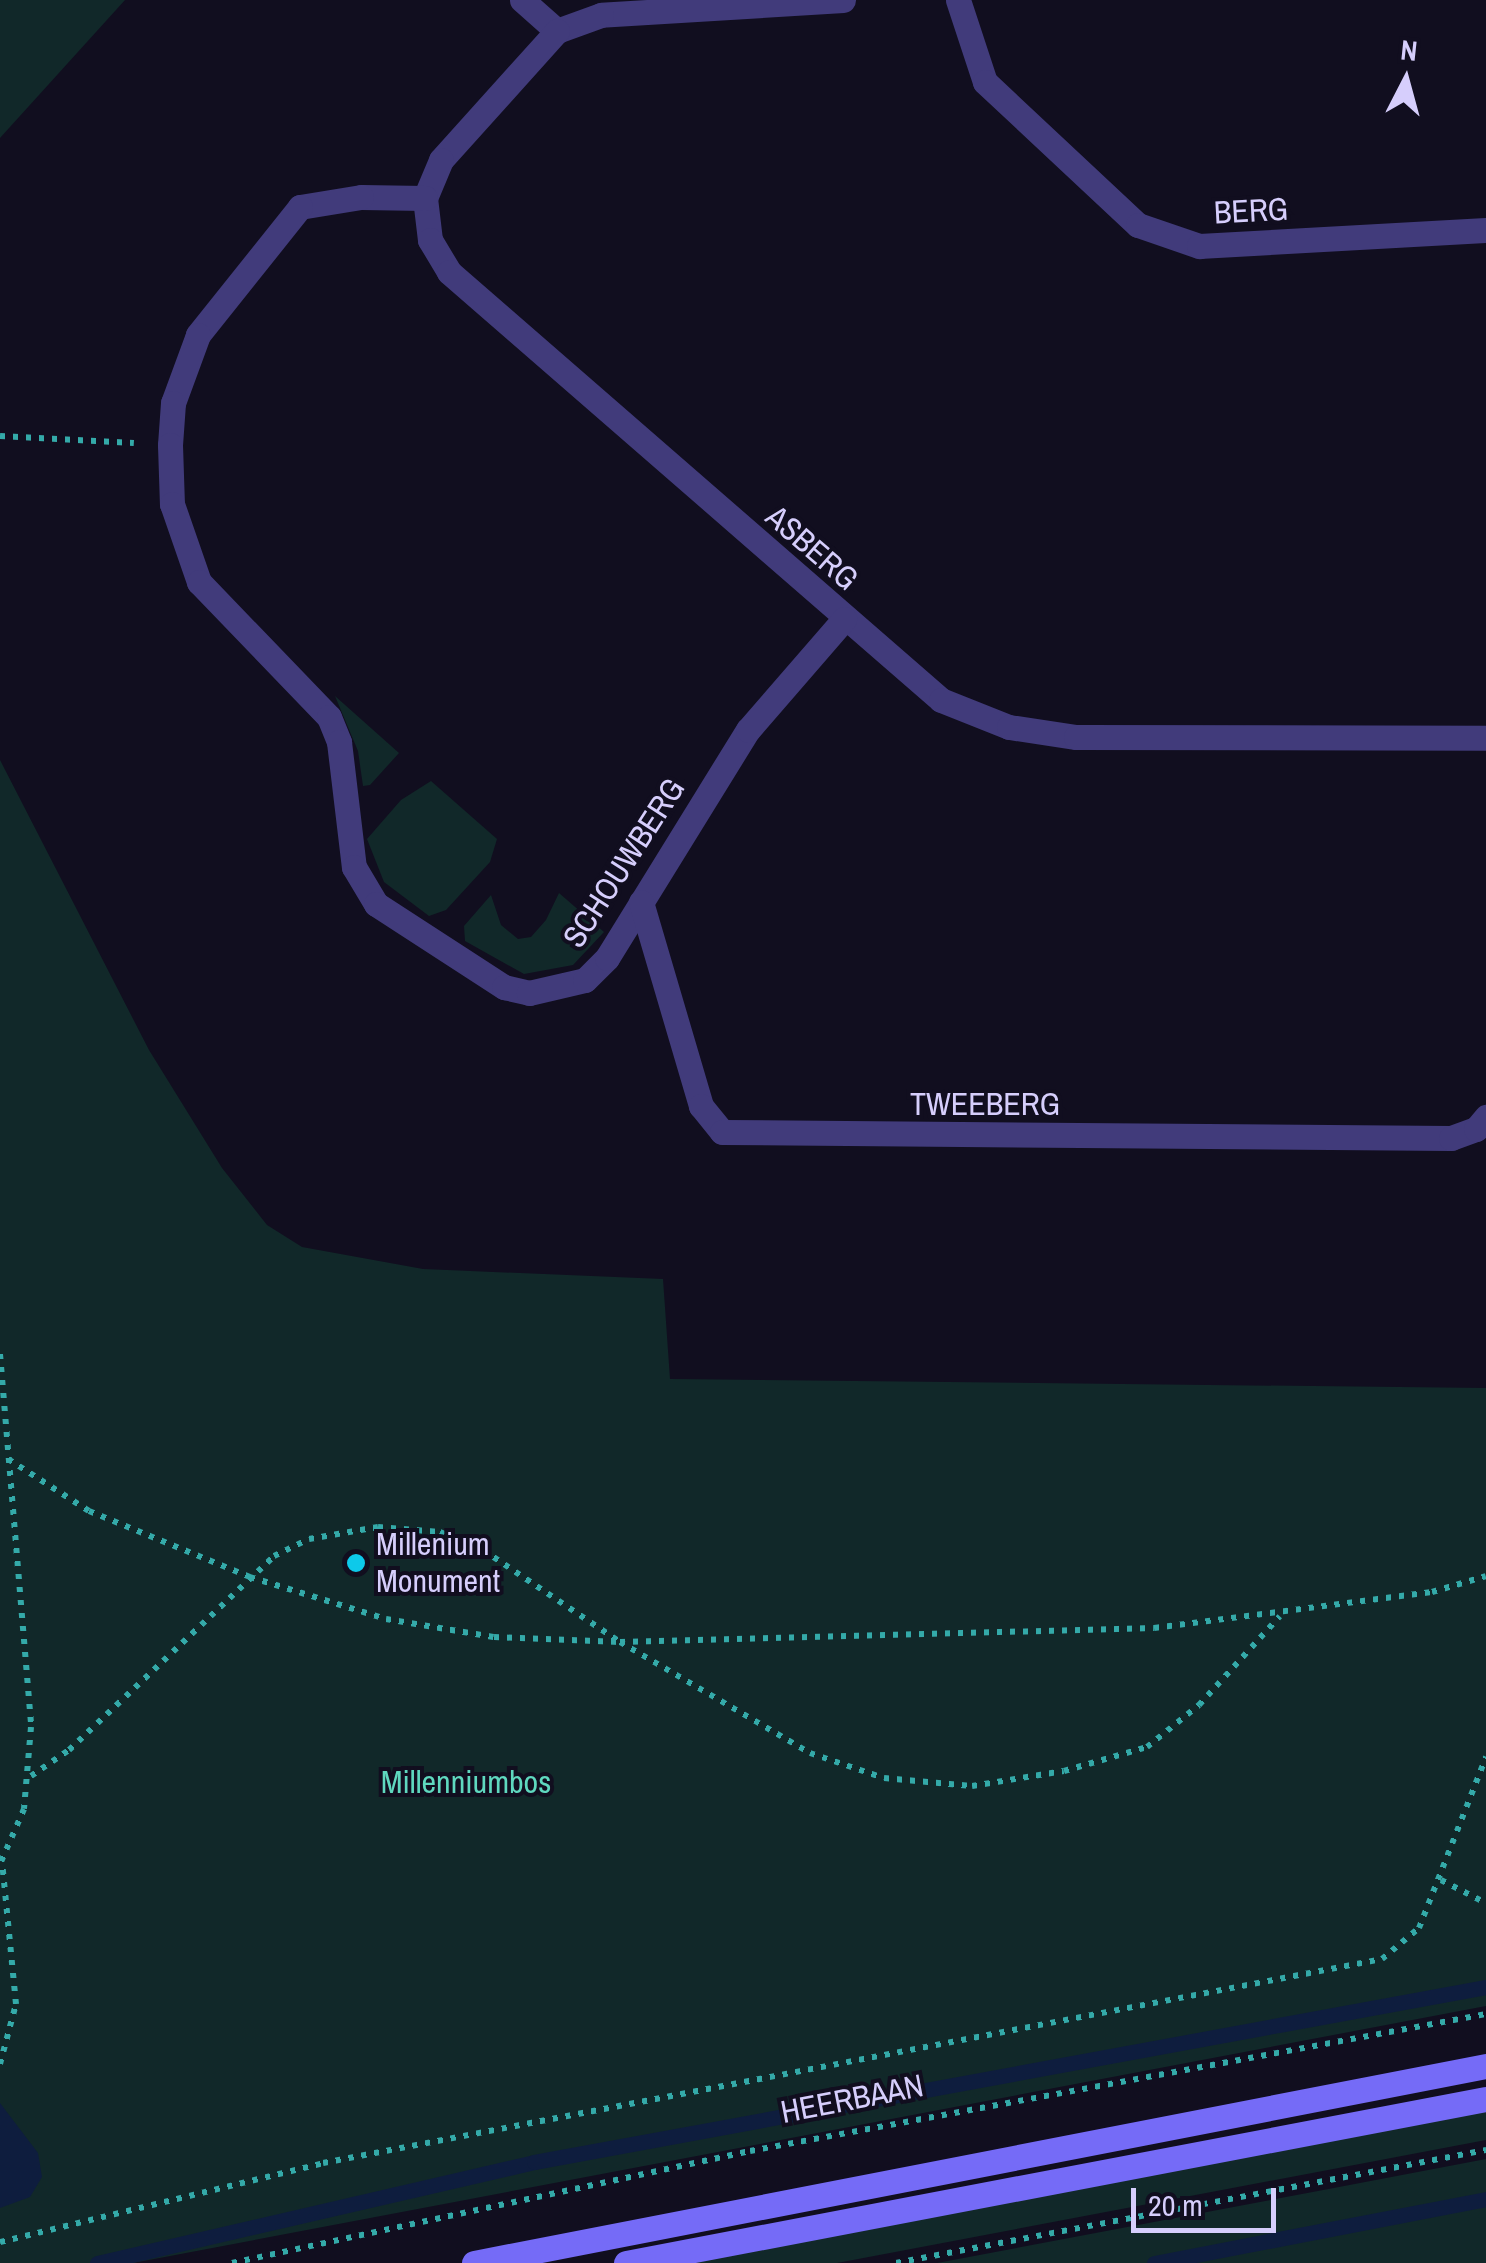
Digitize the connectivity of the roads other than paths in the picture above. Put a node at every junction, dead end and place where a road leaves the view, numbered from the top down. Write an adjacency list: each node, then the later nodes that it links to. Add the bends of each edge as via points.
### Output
1 (522, 0): 4 (street)
2 (844, 0): 4 (street, via 601,15)
3 (958, 0): 6 (street, BERG, via 985,82 1138,225 1199,246)
4 (556, 31): 5 (street, via 441,160)
5 (425, 198): 7 (street, ASBERG, via 430,240 449,272); 9 (street, SCHOUWBERG, via 361,197 300,207 198,335 174,403 172,504 199,582 328,717 339,742 354,867 376,904 504,987 529,993 585,980 608,958)
6 (1486, 230)
7 (844, 620): 8 (street, ASBERG, via 941,700 1009,727 1076,737); 9 (street, SCHOUWBERG, via 748,730)
8 (1486, 738)
9 (641, 902): 10 (street, TWEEBERG, via 701,1106 722,1132 1451,1138 1476,1129)
10 (1486, 1117)
11 (1486, 2066): 13 (main road)
12 (1486, 2099): 14 (main road)
13 (474, 2263)
14 (626, 2263)

